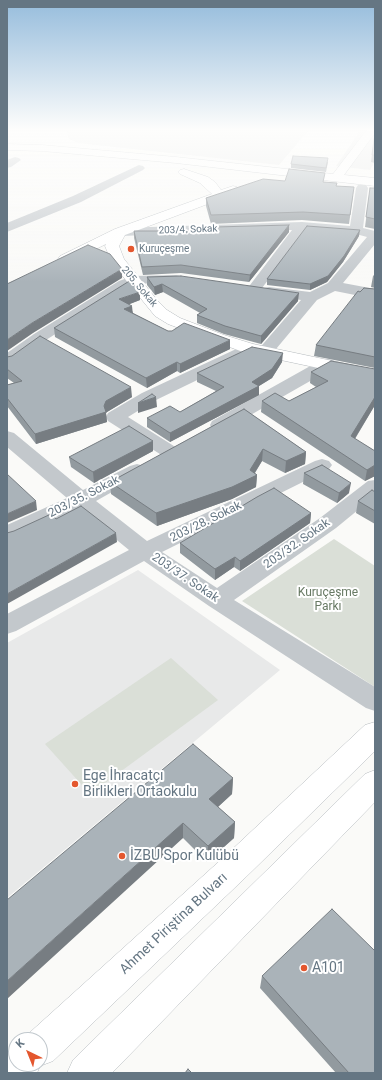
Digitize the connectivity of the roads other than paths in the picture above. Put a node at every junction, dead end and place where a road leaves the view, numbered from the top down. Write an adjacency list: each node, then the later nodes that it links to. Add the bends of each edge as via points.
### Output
1 (112, 181): 11 (street)
2 (206, 181): 8 (main road, via 212,185)
3 (219, 181): 8 (main road)
4 (223, 181): 8 (main road)
5 (254, 181): 8 (main road)
6 (269, 181): 8 (main road)
7 (284, 181): 9 (main road)
8 (229, 184): 13 (main road)
9 (369, 189): 12 (street)
10 (302, 226): 12 (street, 203/4. Sokak); 13 (street, 203/4. Sokak); 20 (street, via 247,288)
11 (7, 228)
12 (356, 230): 14 (street, 203/4. Sokak)
13 (120, 232): 15 (main road); 16 (main road, 205. Sokak, via 112,246 113,252)
14 (375, 235): 18 (street)
15 (56, 264)
16 (133, 280): 17 (street); 21 (main road, 205. Sokak, via 161,313 174,321 218,338); 22 (street, via 46,341)
17 (189, 280)
18 (333, 286): 19 (street); 20 (street)
19 (375, 294)
20 (312, 297): 21 (street)
21 (257, 349): 23 (main road, 205. Sokak); 26 (street)
22 (7, 361)
23 (327, 364): 24 (main road, 205. Sokak); 27 (street, via 251,416)
24 (375, 374)
25 (129, 387): 26 (street)
26 (148, 397): 31 (street, 203/35. Sokak, via 115,417 177,448)
27 (204, 433)
28 (7, 437): 31 (street, 203/37. Sokak)
29 (302, 452): 33 (street, 203/28. Sokak, via 328,469 284,485)
30 (365, 488): 34 (street, 203/32. Sokak, via 328,523)
31 (81, 500): 32 (street, 203/35. Sokak); 33 (street, 203/37. Sokak)
32 (7, 534)
33 (146, 551): 34 (street, 203/37. Sokak); 35 (street, 203/28. Sokak)
34 (217, 600): 36 (street, 203/37. Sokak)
35 (7, 625)
36 (375, 700)
37 (375, 733): 39 (main road, Ahmet Piriştina Bulvarı, via 236,867)
38 (375, 783): 40 (main road)
39 (48, 1041)
40 (86, 1073)

